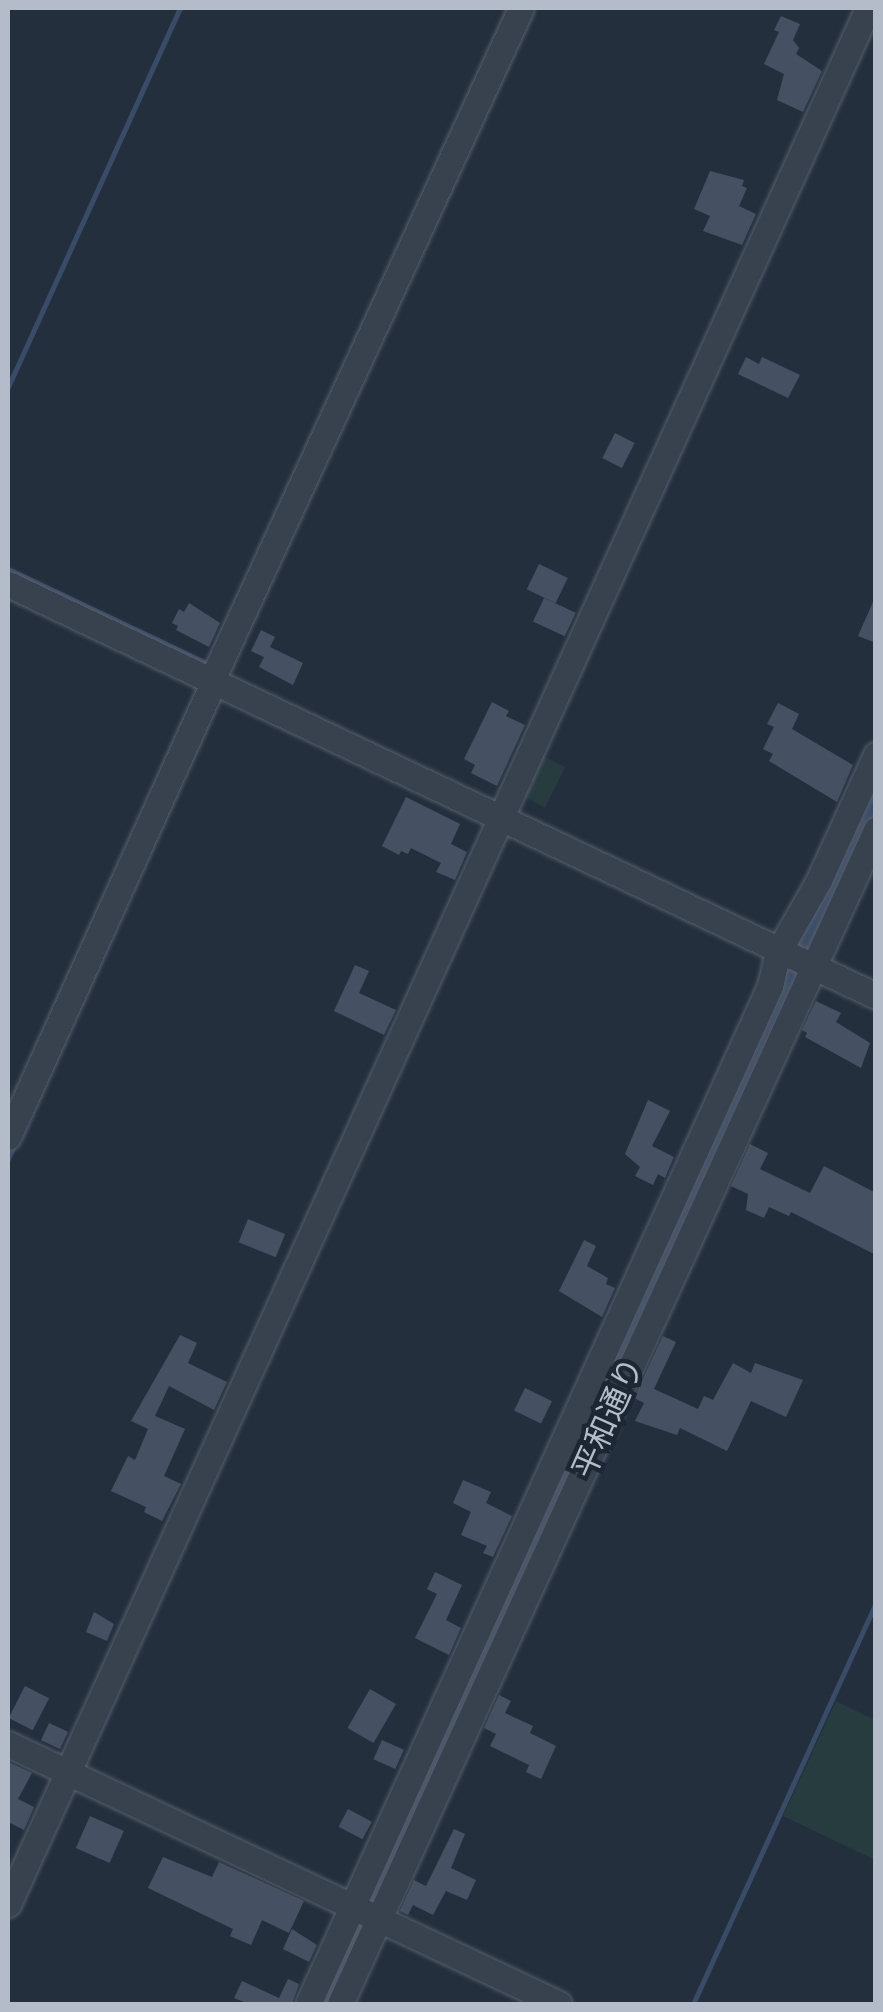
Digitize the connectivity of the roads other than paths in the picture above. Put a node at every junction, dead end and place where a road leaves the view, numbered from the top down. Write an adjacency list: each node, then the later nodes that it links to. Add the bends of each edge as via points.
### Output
1 (521, 8): 4 (street)
2 (868, 8): 6 (street)
3 (8, 584): 4 (street)
4 (215, 676): 6 (street); 11 (street)
5 (876, 755): 8 (street)
6 (503, 810): 8 (street); 13 (street)
7 (876, 830): 9 (street, 平和通り)
8 (783, 946): 9 (street); 15 (street)
9 (815, 963): 10 (street); 15 (street, 平和通り)
10 (876, 996)
11 (8, 1137)
12 (8, 1744): 13 (street)
13 (73, 1774): 14 (street); 15 (street)
14 (8, 1904)
15 (364, 1911): 16 (street); 17 (street, 平和通り); 18 (street)
16 (308, 2004)
17 (340, 2004)
18 (559, 2004)

